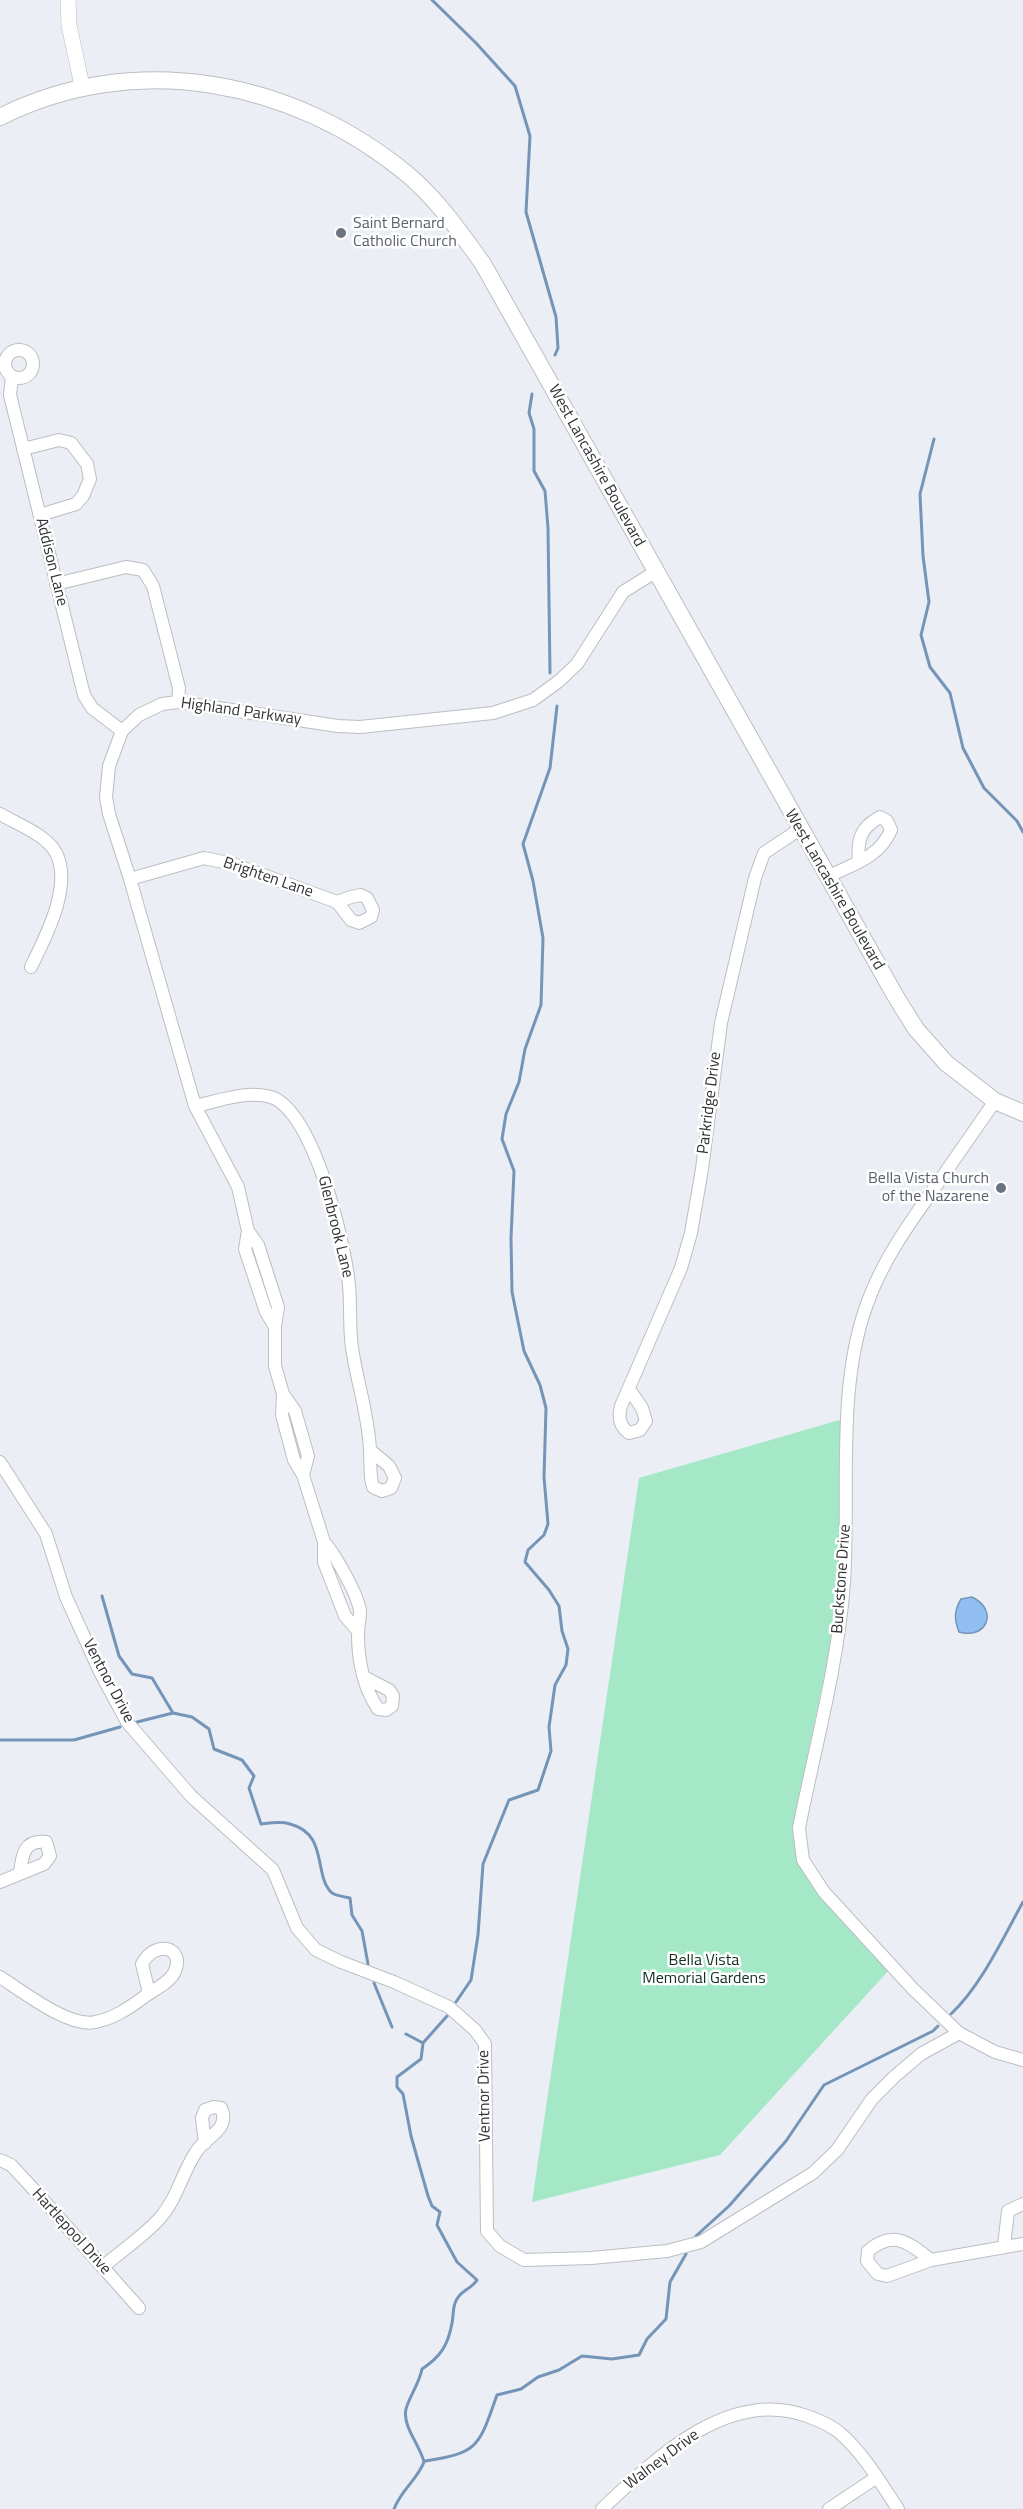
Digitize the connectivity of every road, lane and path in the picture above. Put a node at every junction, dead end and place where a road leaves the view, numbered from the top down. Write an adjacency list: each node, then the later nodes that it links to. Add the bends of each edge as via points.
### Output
1 (68, 0): 2 (street, via 69,25)
2 (82, 86): 3 (main road, West Lancashire Boulevard); 7 (main road, West Lancashire Boulevard, via 139,80 202,83 264,95 317,115 409,176 448,216 483,264)
3 (0, 117)
4 (12, 376): 5 (street, Addison Lane, via 10,395)
5 (23, 449): 6 (street, Addison Lane); 6 (street, via 59,441 71,443 87,464 90,479 76,504)
6 (40, 515): 8 (street, Addison Lane)
7 (655, 572): 9 (street, Highland Parkway, via 623,592 577,664 559,681 532,700 493,713 360,727); 12 (main road, West Lancashire Boulevard)
8 (56, 584): 9 (street, via 126,567 142,570 153,586 179,688); 10 (street, Addison Lane, via 84,695 92,708)
9 (178, 702): 10 (street, Highland Parkway, via 162,704 139,715)
10 (122, 731): 15 (street, via 109,766 106,797)
11 (0, 814): 17 (street, via 49,844 57,854 60,888 56,910)
12 (800, 829): 14 (main road, West Lancashire Boulevard); 21 (street, Parkridge Drive, via 764,853 755,878 720,1023 691,1233 681,1269)
13 (859, 862): 14 (street)
14 (827, 877): 18 (main road, West Lancashire Boulevard, via 916,1029 946,1063)
15 (130, 879): 16 (street, Brighten Lane, via 204,858 233,864); 19 (street)
16 (337, 902)
17 (31, 967)
18 (995, 1101): 20 (main road, West Lancashire Boulevard); 29 (street, Buckstone Drive, via 886,1262 867,1302 858,1333 850,1386 840,1629 799,1828 803,1860 824,1892)
19 (195, 1106): 22 (street, Glenbrook Lane, via 250,1095 272,1097 287,1107 316,1156 349,1284 352,1345); 24 (street, via 238,1187 248,1231 258,1245 278,1307 275,1366 283,1394 282,1415 324,1542 324,1562 345,1616 358,1631)
20 (1023, 1113)
21 (629, 1389)
22 (370, 1451)
23 (0, 1461): 29 (street, Ventnor Drive, via 45,1533 66,1597 126,1722 191,1796 273,1870 297,1928 316,1950 449,2007 485,2044 486,2231 500,2246 524,2260 555,2260 667,2252 701,2242 813,2173 837,2150 872,2099 894,2077 921,2054)
24 (364, 1677)
25 (20, 1873): 26 (street)
26 (0, 1882)
27 (0, 1977): 28 (street, via 69,2019 92,2023 113,2016)
28 (149, 1994)
29 (959, 2033): 30 (street, via 995,2052)
30 (1023, 2060)
31 (205, 2143): 37 (street, via 196,2151 160,2218)
32 (0, 2160): 37 (street, Hartlepool Drive, via 11,2165)
33 (1023, 2204): 35 (street, via 1008,2211)
34 (1023, 2244): 35 (street)
35 (1004, 2246): 36 (street)
36 (932, 2260): 36 (street, via 887,2276 878,2274 867,2261 868,2252 877,2244 897,2239)
37 (103, 2267): 38 (street, Hartlepool Drive)
38 (139, 2308)
39 (877, 2477): 40 (street, Walney Drive, via 838,2431 801,2414 761,2408 736,2413 706,2427 667,2453); 41 (street); 42 (street, Walney Drive)
40 (602, 2509)
41 (829, 2509)
42 (898, 2509)

